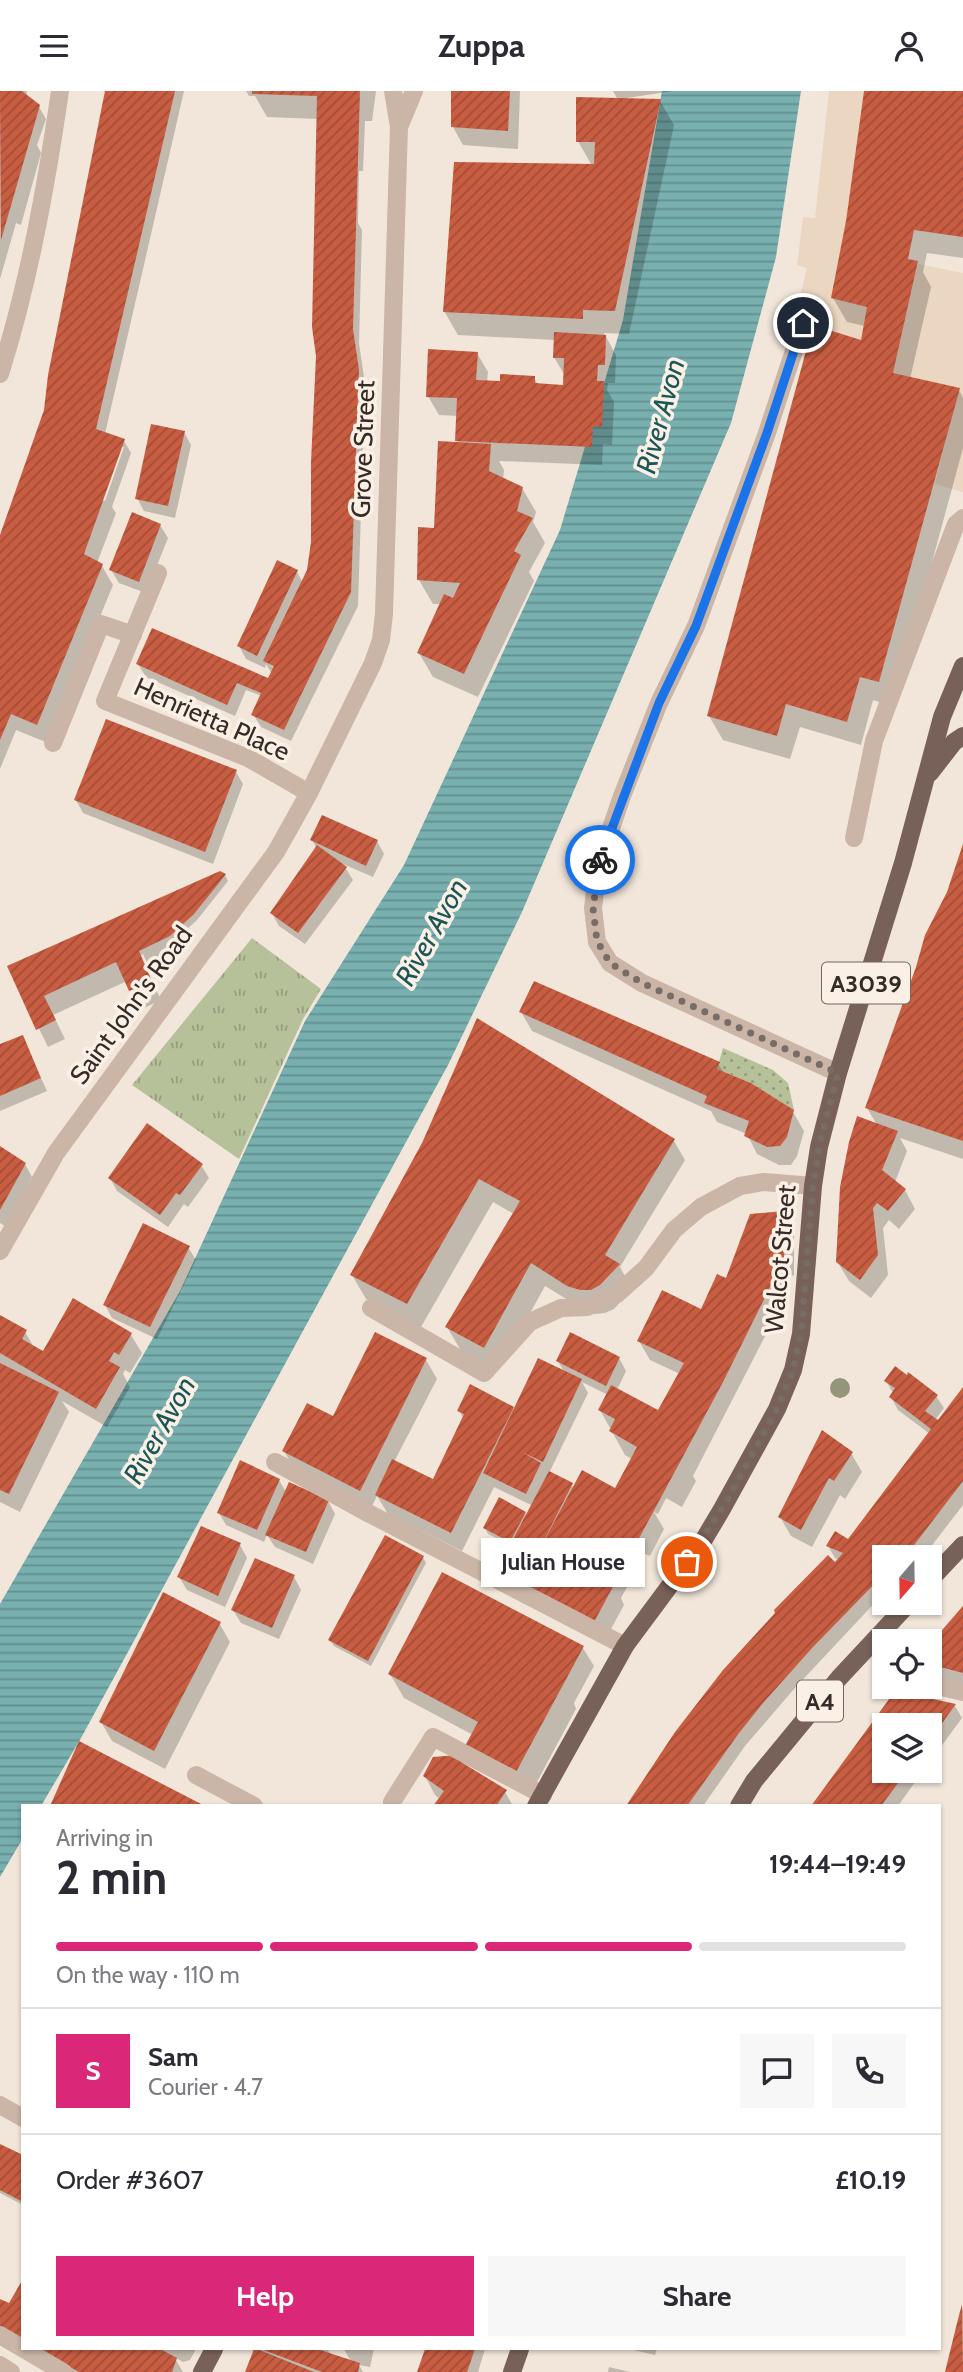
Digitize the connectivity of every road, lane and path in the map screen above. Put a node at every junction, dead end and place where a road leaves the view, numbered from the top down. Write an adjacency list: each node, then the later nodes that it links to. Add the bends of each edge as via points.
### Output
1 (60, 91): 6 (street, via 44,197)
2 (393, 91): 4 (street, Grove Street)
3 (414, 91): 4 (street)
4 (399, 127): 14 (street, Grove Street, via 381,640)
5 (803, 323): 16 (street, via 696,626 622,796 598,867 593,908 597,941 610,963 642,983)
6 (0, 374)
7 (963, 518): 15 (street, via 956,524 874,741)
8 (158, 573): 9 (street, Henrietta Place)
9 (133, 635): 12 (street, via 101,624); 14 (street, Henrietta Place, via 105,701 248,758)
10 (963, 666): 13 (main road, Walcot Street, via 942,717)
11 (963, 736): 13 (main road)
12 (53, 743)
13 (924, 782): 16 (main road, Walcot Street / A3039)
14 (309, 793): 18 (street, Saint John's Road, via 276,852 56,1153)
15 (854, 838)
16 (838, 1073): 17 (main road, Walcot Street / A3039)
17 (813, 1186): 19 (street, via 764,1182 740,1186 701,1207 617,1294 587,1307 561,1308 530,1322 484,1373); 24 (main road, Walcot Street / A3039, via 801,1334 793,1370 777,1409 703,1541)
18 (0, 1251)
19 (371, 1308)
20 (275, 1462): 24 (street)
21 (963, 1545): 22 (main road)
22 (942, 1567)
23 (898, 1615): 31 (main road, A4, via 839,1678)
24 (625, 1646): 28 (main road, Walcot Street / A3039)
25 (942, 1687): 26 (street)
26 (963, 1692)
27 (196, 1775): 30 (street)
28 (540, 1801): 29 (street, via 433,1737)
29 (392, 1802)
30 (250, 1804)
31 (740, 1804)
32 (0, 2105): 33 (street)
33 (21, 2117)
34 (0, 2335): 35 (street)
35 (21, 2347)
36 (26, 2350): 41 (street)
37 (213, 2350): 42 (main road)
38 (520, 2350): 43 (main road)
39 (0, 2365): 40 (street)
40 (11, 2372)
41 (63, 2372)
42 (202, 2372)
43 (512, 2372)

